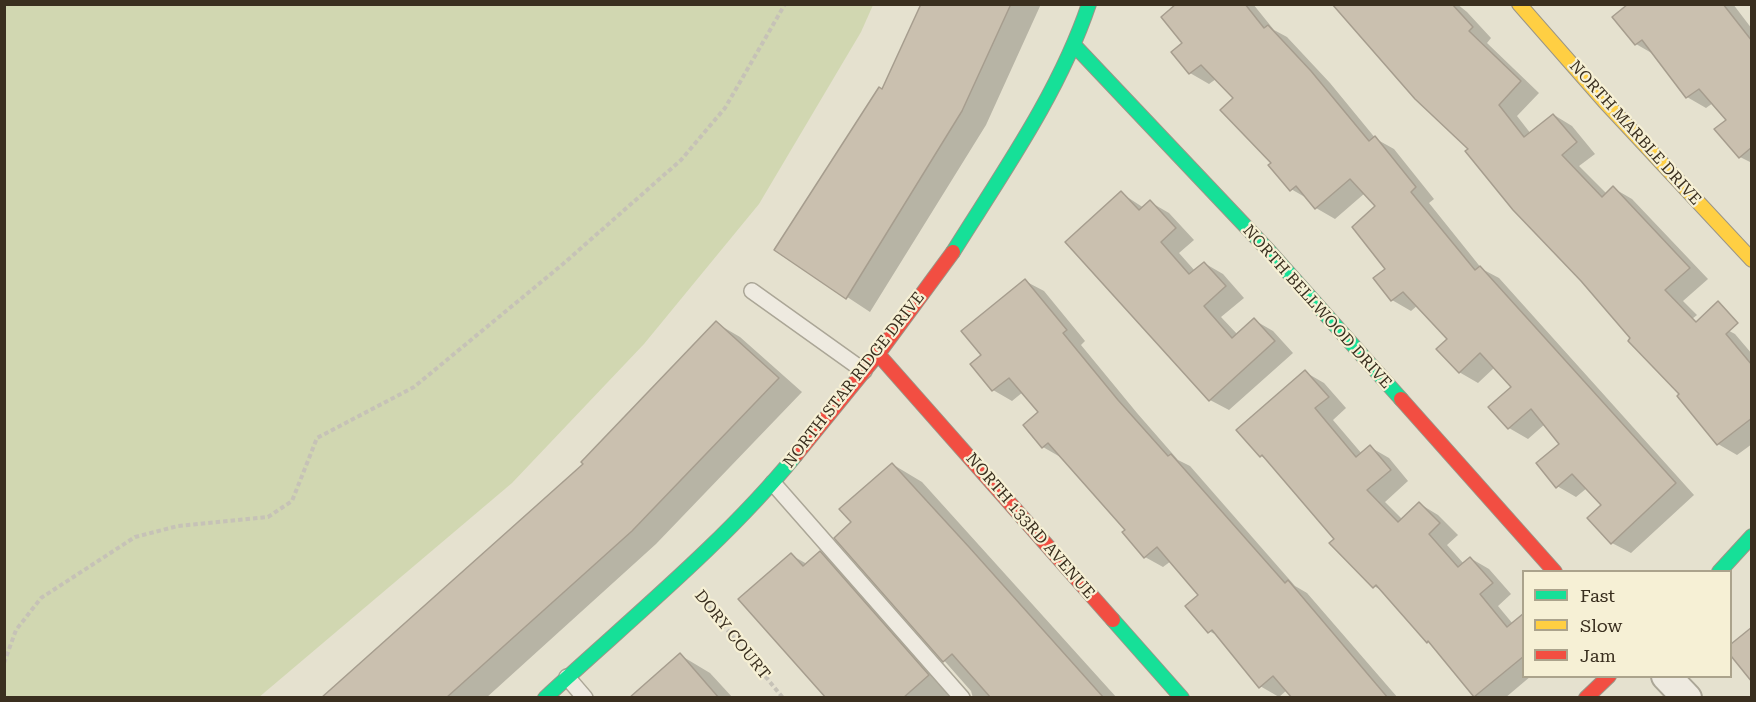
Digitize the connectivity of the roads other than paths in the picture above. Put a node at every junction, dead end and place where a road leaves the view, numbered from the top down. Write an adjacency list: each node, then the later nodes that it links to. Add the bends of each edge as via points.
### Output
1 (1089, 4): 3 (street, NORTH STAR RIDGE DRIVE)
2 (1519, 4): 4 (street, NORTH MARBLE DRIVE)
3 (1075, 46): 6 (street, NORTH STAR RIDGE DRIVE, via 1026,135 951,255); 10 (street, NORTH BELLWOOD DRIVE, via 1269,251)
4 (1752, 260)
5 (752, 291): 7 (lane)
6 (878, 354): 7 (street, NORTH STAR RIDGE DRIVE); 18 (street, NORTH 133RD AVENUE)
7 (864, 371): 8 (street, NORTH STAR RIDGE DRIVE)
8 (773, 483): 12 (street, NORTH STAR RIDGE DRIVE); 17 (lane)
9 (1752, 536): 11 (street)
10 (1553, 570)
11 (1721, 570)
12 (567, 677): 15 (street, NORTH STAR RIDGE DRIVE); 16 (lane)
13 (1607, 678): 19 (street)
14 (1668, 678): 20 (street)
15 (545, 698)
16 (585, 698)
17 (962, 698)
18 (1182, 698)
19 (1586, 698)
20 (1687, 698)

